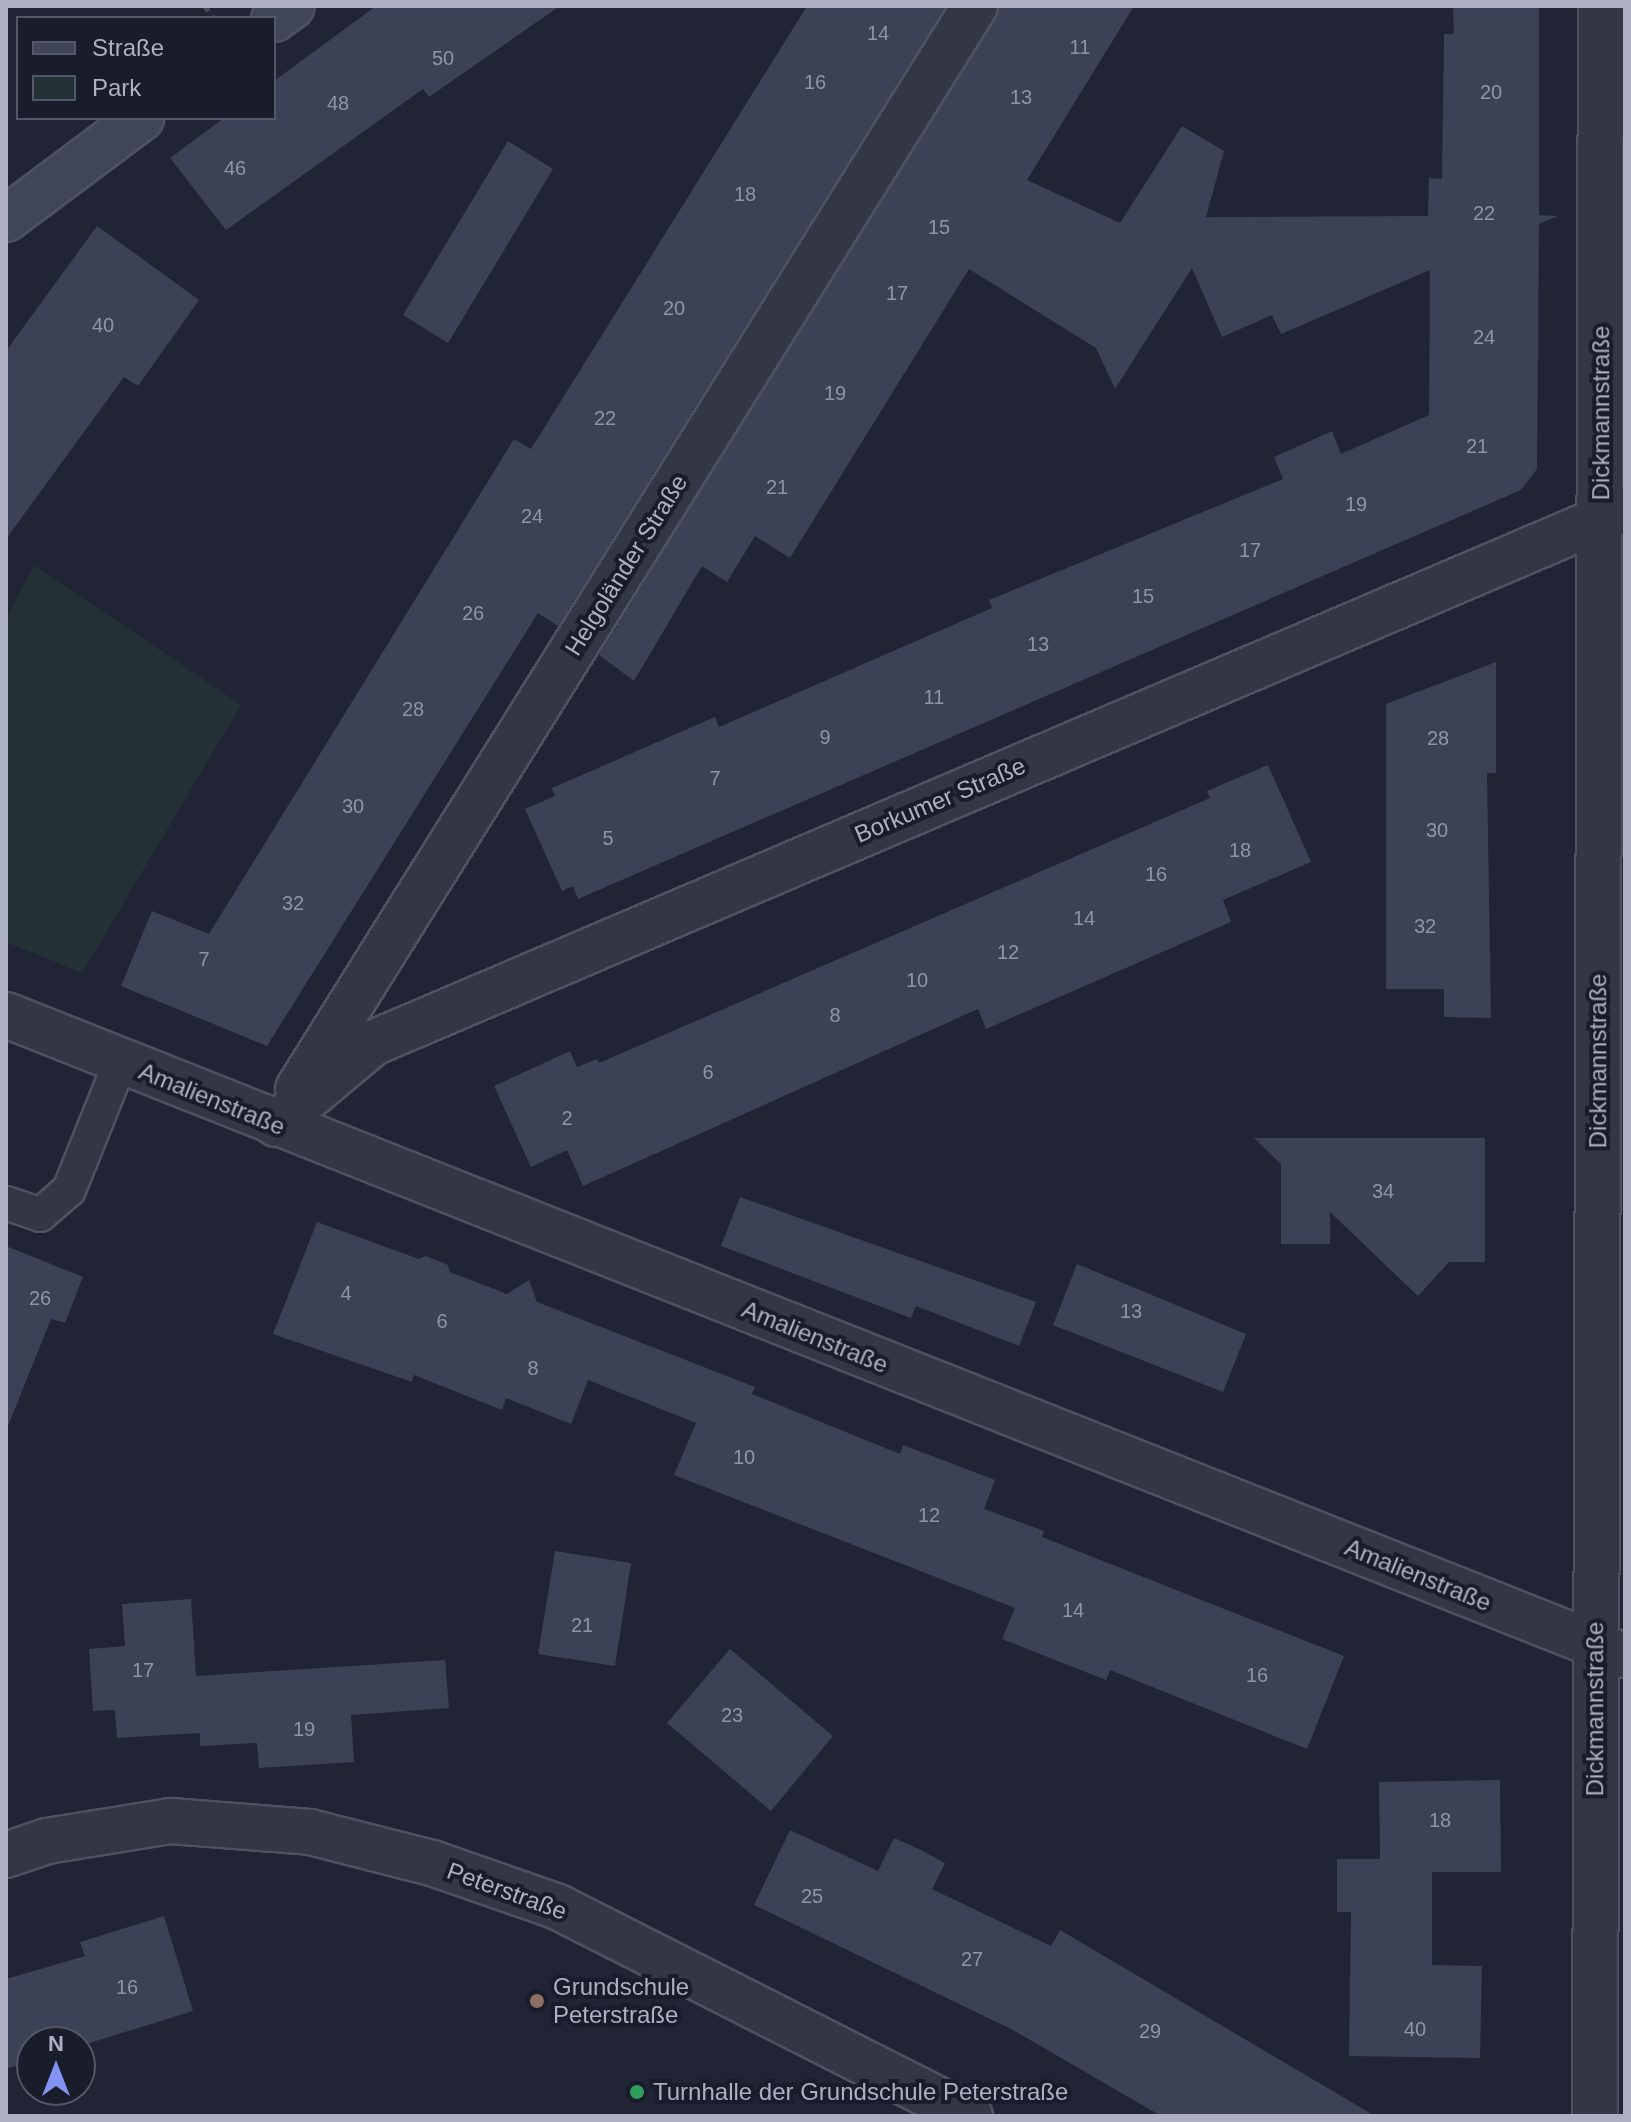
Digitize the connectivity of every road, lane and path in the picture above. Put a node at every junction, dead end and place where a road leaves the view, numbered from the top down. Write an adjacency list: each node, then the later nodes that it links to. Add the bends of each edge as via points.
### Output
1 (975, 6): 8 (street, Helgoländer Straße)
2 (1601, 6): 5 (street, Dickmannstraße)
3 (138, 120): 4 (street)
4 (6, 219)
5 (1613, 513): 8 (street, Borkumer Straße, via 373,1043); 10 (street, Dickmannstraße)
6 (6, 1015): 7 (street, Amalienstraße)
7 (120, 1063): 8 (street, Amalienstraße); 9 (lane, via 69,1190 40,1215)
8 (276, 1124): 10 (street, Amalienstraße)
9 (6, 1203)
10 (1610, 1650): 13 (street, Dickmannstraße)
11 (6, 1855): 12 (street, Peterstraße, via 47,1841 171,1821 310,1832 432,1863 558,1907)
12 (970, 2116)
13 (1595, 2116)

